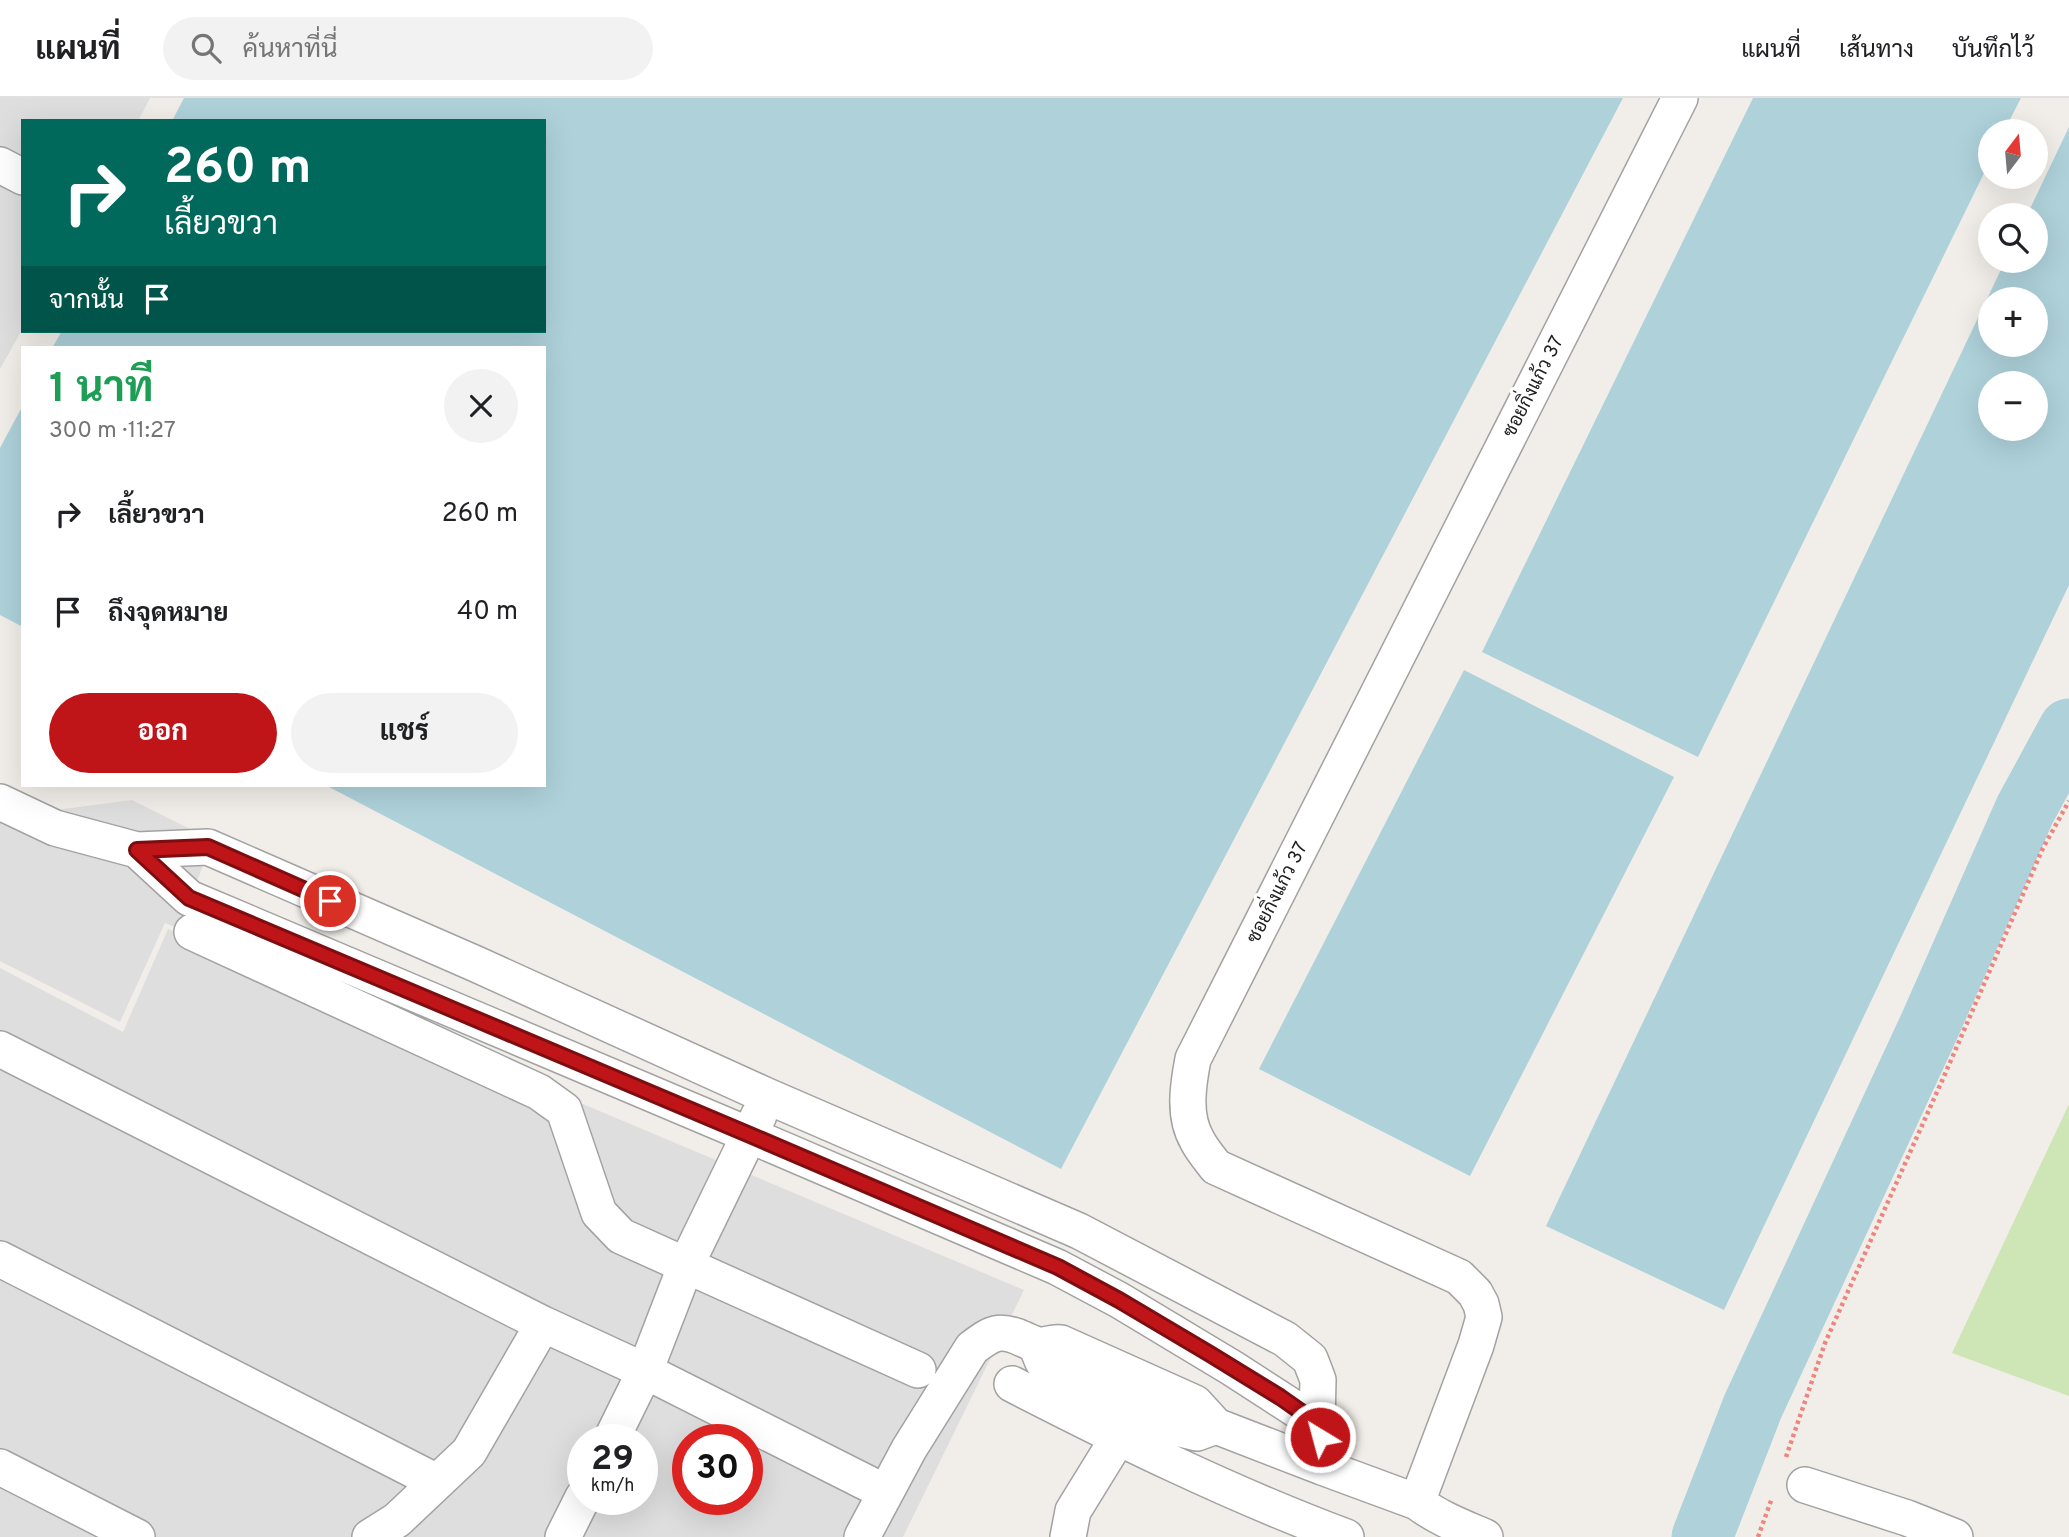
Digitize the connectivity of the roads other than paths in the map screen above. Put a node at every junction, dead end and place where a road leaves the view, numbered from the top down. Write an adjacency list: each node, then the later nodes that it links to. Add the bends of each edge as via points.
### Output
1 (1681, 98): 33 (street, ซอยกิ่งแก้ว 37, via 1194,1059 1187,1088 1196,1139 1216,1167 1459,1277 1475,1293 1484,1317)
2 (0, 164): 3 (street)
3 (21, 176)
4 (0, 802): 5 (street, via 55,828)
5 (137, 850): 7 (street, via 208,847); 8 (street, via 189,898)
6 (192, 932): 15 (street, via 539,1093 564,1110 599,1213 621,1236)
7 (476, 964): 8 (street); 10 (street)
8 (455, 1012): 11 (street)
9 (0, 1049): 18 (street)
10 (768, 1096): 11 (street); 12 (street)
11 (750, 1135): 15 (street); 16 (street)
12 (1080, 1231): 14 (street); 16 (street)
13 (0, 1259): 31 (street)
14 (1139, 1262): 17 (street); 23 (street, via 1285,1339 1310,1359 1318,1380)
15 (686, 1265): 20 (street); 21 (street)
16 (1058, 1267): 17 (street)
17 (1119, 1300): 23 (street)
18 (543, 1324): 21 (street); 31 (street, via 469,1452)
19 (1035, 1344): 25 (street, via 1060,1343 1195,1403); 27 (street, via 1049,1369); 41 (street, via 1001,1332 972,1348 909,1449)
20 (918, 1370)
21 (645, 1371): 24 (street); 32 (street)
22 (1012, 1384): 26 (street)
23 (1317, 1423): 29 (street)
24 (619, 1424)
25 (1216, 1426): 27 (street); 29 (street)
26 (1118, 1438): 27 (street); 42 (street, via 1073,1511)
27 (1164, 1441): 35 (street)
28 (0, 1467): 38 (street)
29 (1322, 1467): 33 (street)
30 (1789, 1477): 36 (street)
31 (437, 1482): 39 (street, via 397,1520)
32 (869, 1484)
33 (1417, 1502): 37 (street)
34 (574, 1515): 40 (street)
35 (1276, 1525): 43 (street)
36 (1904, 1527): 45 (street)
37 (1438, 1530): 44 (street)
38 (137, 1537)
39 (370, 1537)
40 (563, 1537)
41 (862, 1537)
42 (1068, 1537)
43 (1346, 1537)
44 (1485, 1537)
45 (1955, 1537)

